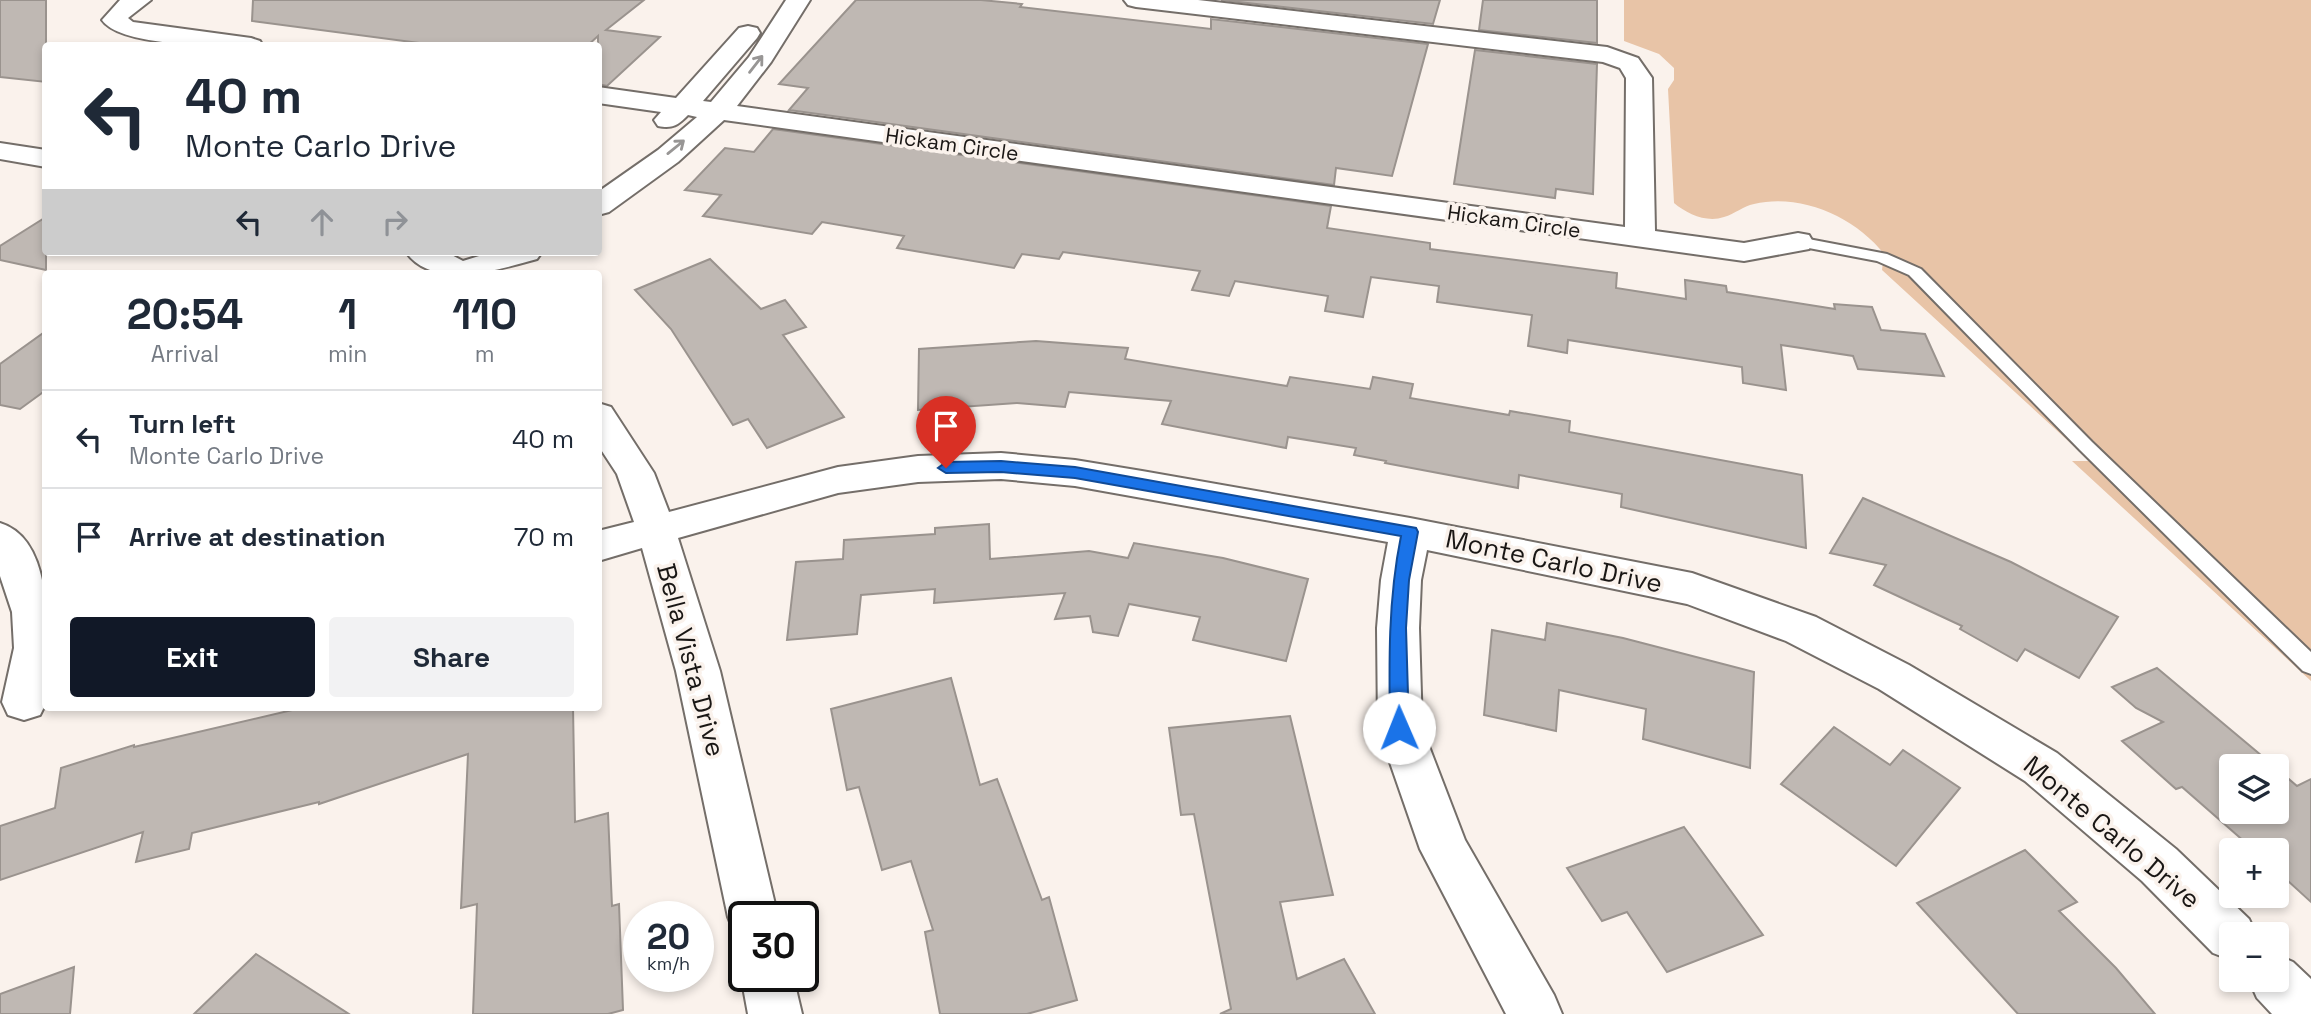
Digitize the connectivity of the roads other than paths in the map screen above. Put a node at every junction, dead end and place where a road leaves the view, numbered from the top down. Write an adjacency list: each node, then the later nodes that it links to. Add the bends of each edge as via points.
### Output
1 (139, 0): 5 (street, via 114,20 126,28)
2 (797, 0): 8 (street, one-way to 2, via 769,47)
3 (1136, 0): 13 (street, via 1607,55 1629,63 1639,78)
4 (761, 12): 7 (street, via 740,46)
5 (223, 42)
6 (602, 95): 7 (street, Hickam Circle)
7 (683, 107): 8 (street, Hickam Circle); 11 (street)
8 (717, 112): 12 (street, one-way to 8); 13 (street, Hickam Circle)
9 (0, 151): 10 (street)
10 (42, 158)
11 (602, 173)
12 (602, 203)
13 (1640, 238): 14 (street, Hickam Circle, via 1744,252)
14 (1798, 242): 23 (lane, via 1881,257 1915,272)
15 (436, 256): 17 (street)
16 (508, 256): 17 (street)
17 (469, 265)
18 (602, 421): 19 (street, Bella Vista Drive, via 635,473)
19 (656, 530): 20 (street, Monte Carlo Drive, via 838,480 918,469 1001,466 1075,473); 22 (street, Monte Carlo Drive); 25 (street, Bella Vista Drive, via 698,671)
20 (1410, 532): 26 (street, Monte Carlo Drive, via 1692,589 1801,629 1894,677 2041,767 2159,864); 30 (street, via 1398,628 1399,728 1444,849)
21 (0, 537): 24 (street, via 9,545 33,612 35,648)
22 (602, 544)
23 (2311, 665)
24 (23, 703)
25 (749, 901)
26 (2219, 924)
27 (770, 992): 29 (street)
28 (2287, 992): 31 (street)
29 (775, 1014)
30 (1535, 1014)
31 (2309, 1014)

